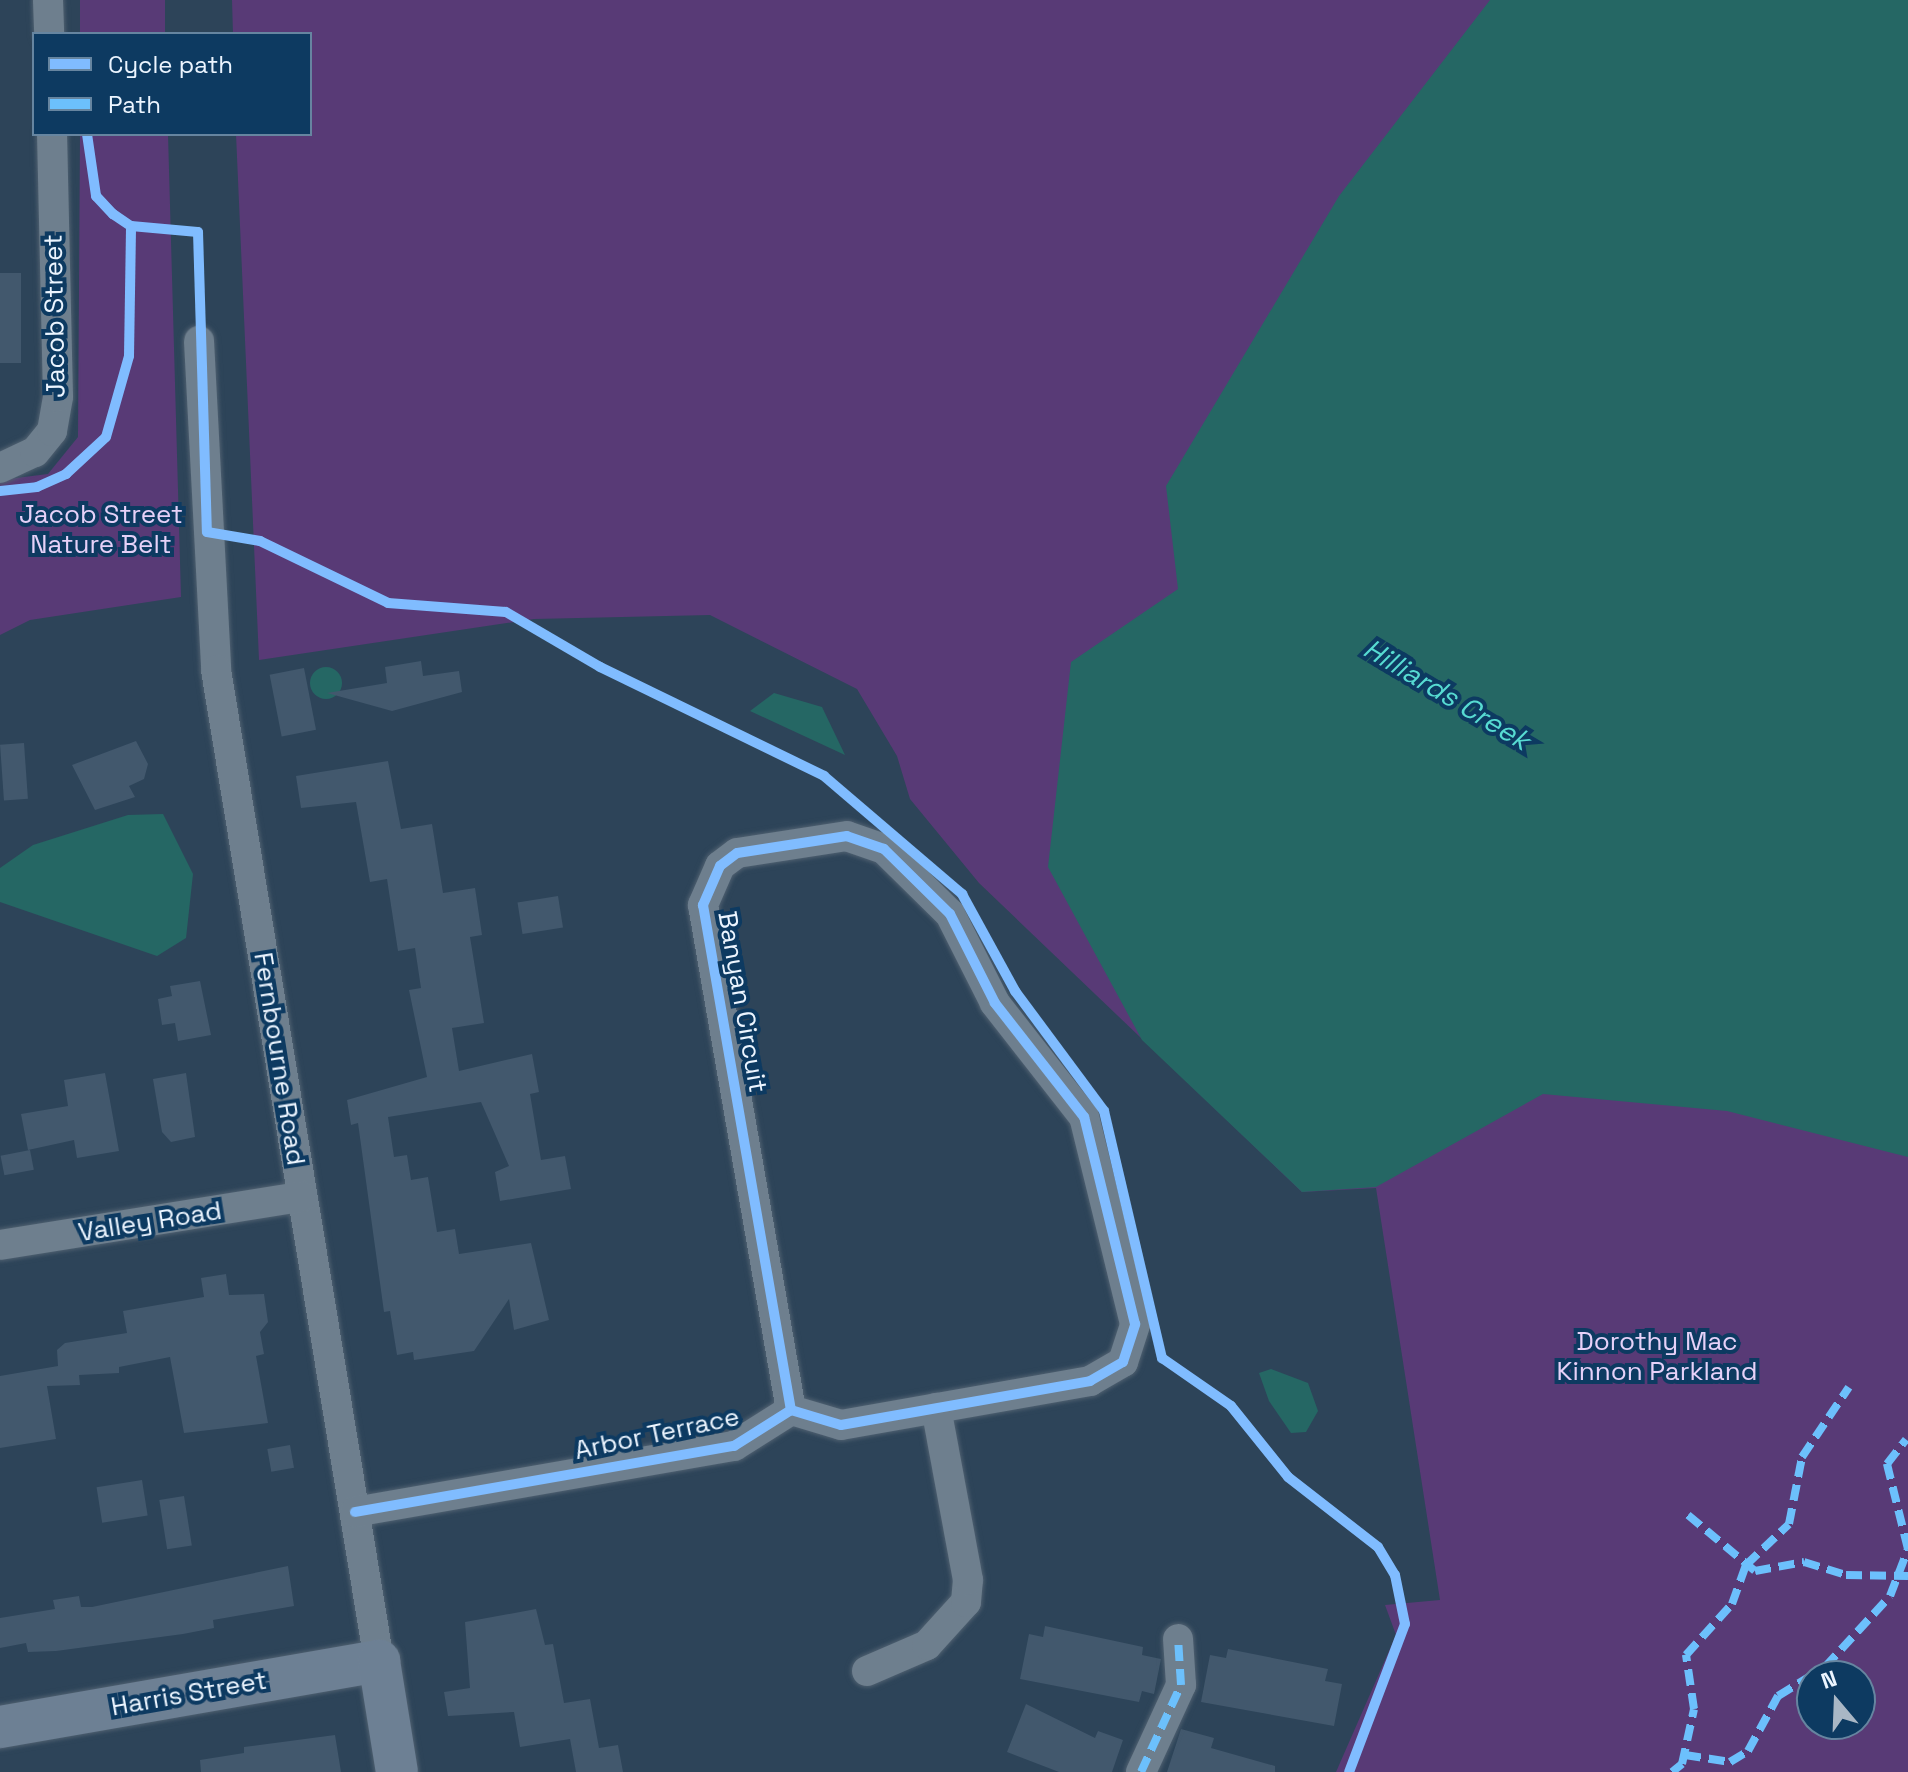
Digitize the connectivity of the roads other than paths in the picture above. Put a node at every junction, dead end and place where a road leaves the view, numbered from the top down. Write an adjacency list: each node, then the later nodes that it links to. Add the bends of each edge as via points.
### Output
1 (48, 0): 2 (street)
2 (49, 32)
3 (52, 136): 5 (street, Jacob Street, via 58,397 43,442)
4 (199, 341): 6 (street, Fernbourne Road, via 216,670)
5 (0, 468)
6 (301, 1197): 7 (street, Valley Road); 10 (street, Fernbourne Road)
7 (0, 1245)
8 (936, 1408): 9 (street, via 841,1425); 9 (street, Banyan Circuit, via 1100,1379 1131,1346 1135,1324 1084,1117 995,1003 950,914 866,840 847,836 737,853 720,866 703,905); 13 (street, via 968,1580 966,1602 927,1645)
9 (791, 1410): 10 (street, Arbor Terrace, via 734,1446)
10 (355, 1512): 12 (street, Fernbourne Road)
11 (1178, 1639): 16 (street, via 1181,1685)
12 (379, 1661): 14 (street, Harris Street); 15 (street, Fernbourne Road)
13 (867, 1671)
14 (0, 1727)
15 (397, 1772)
16 (1141, 1772)

